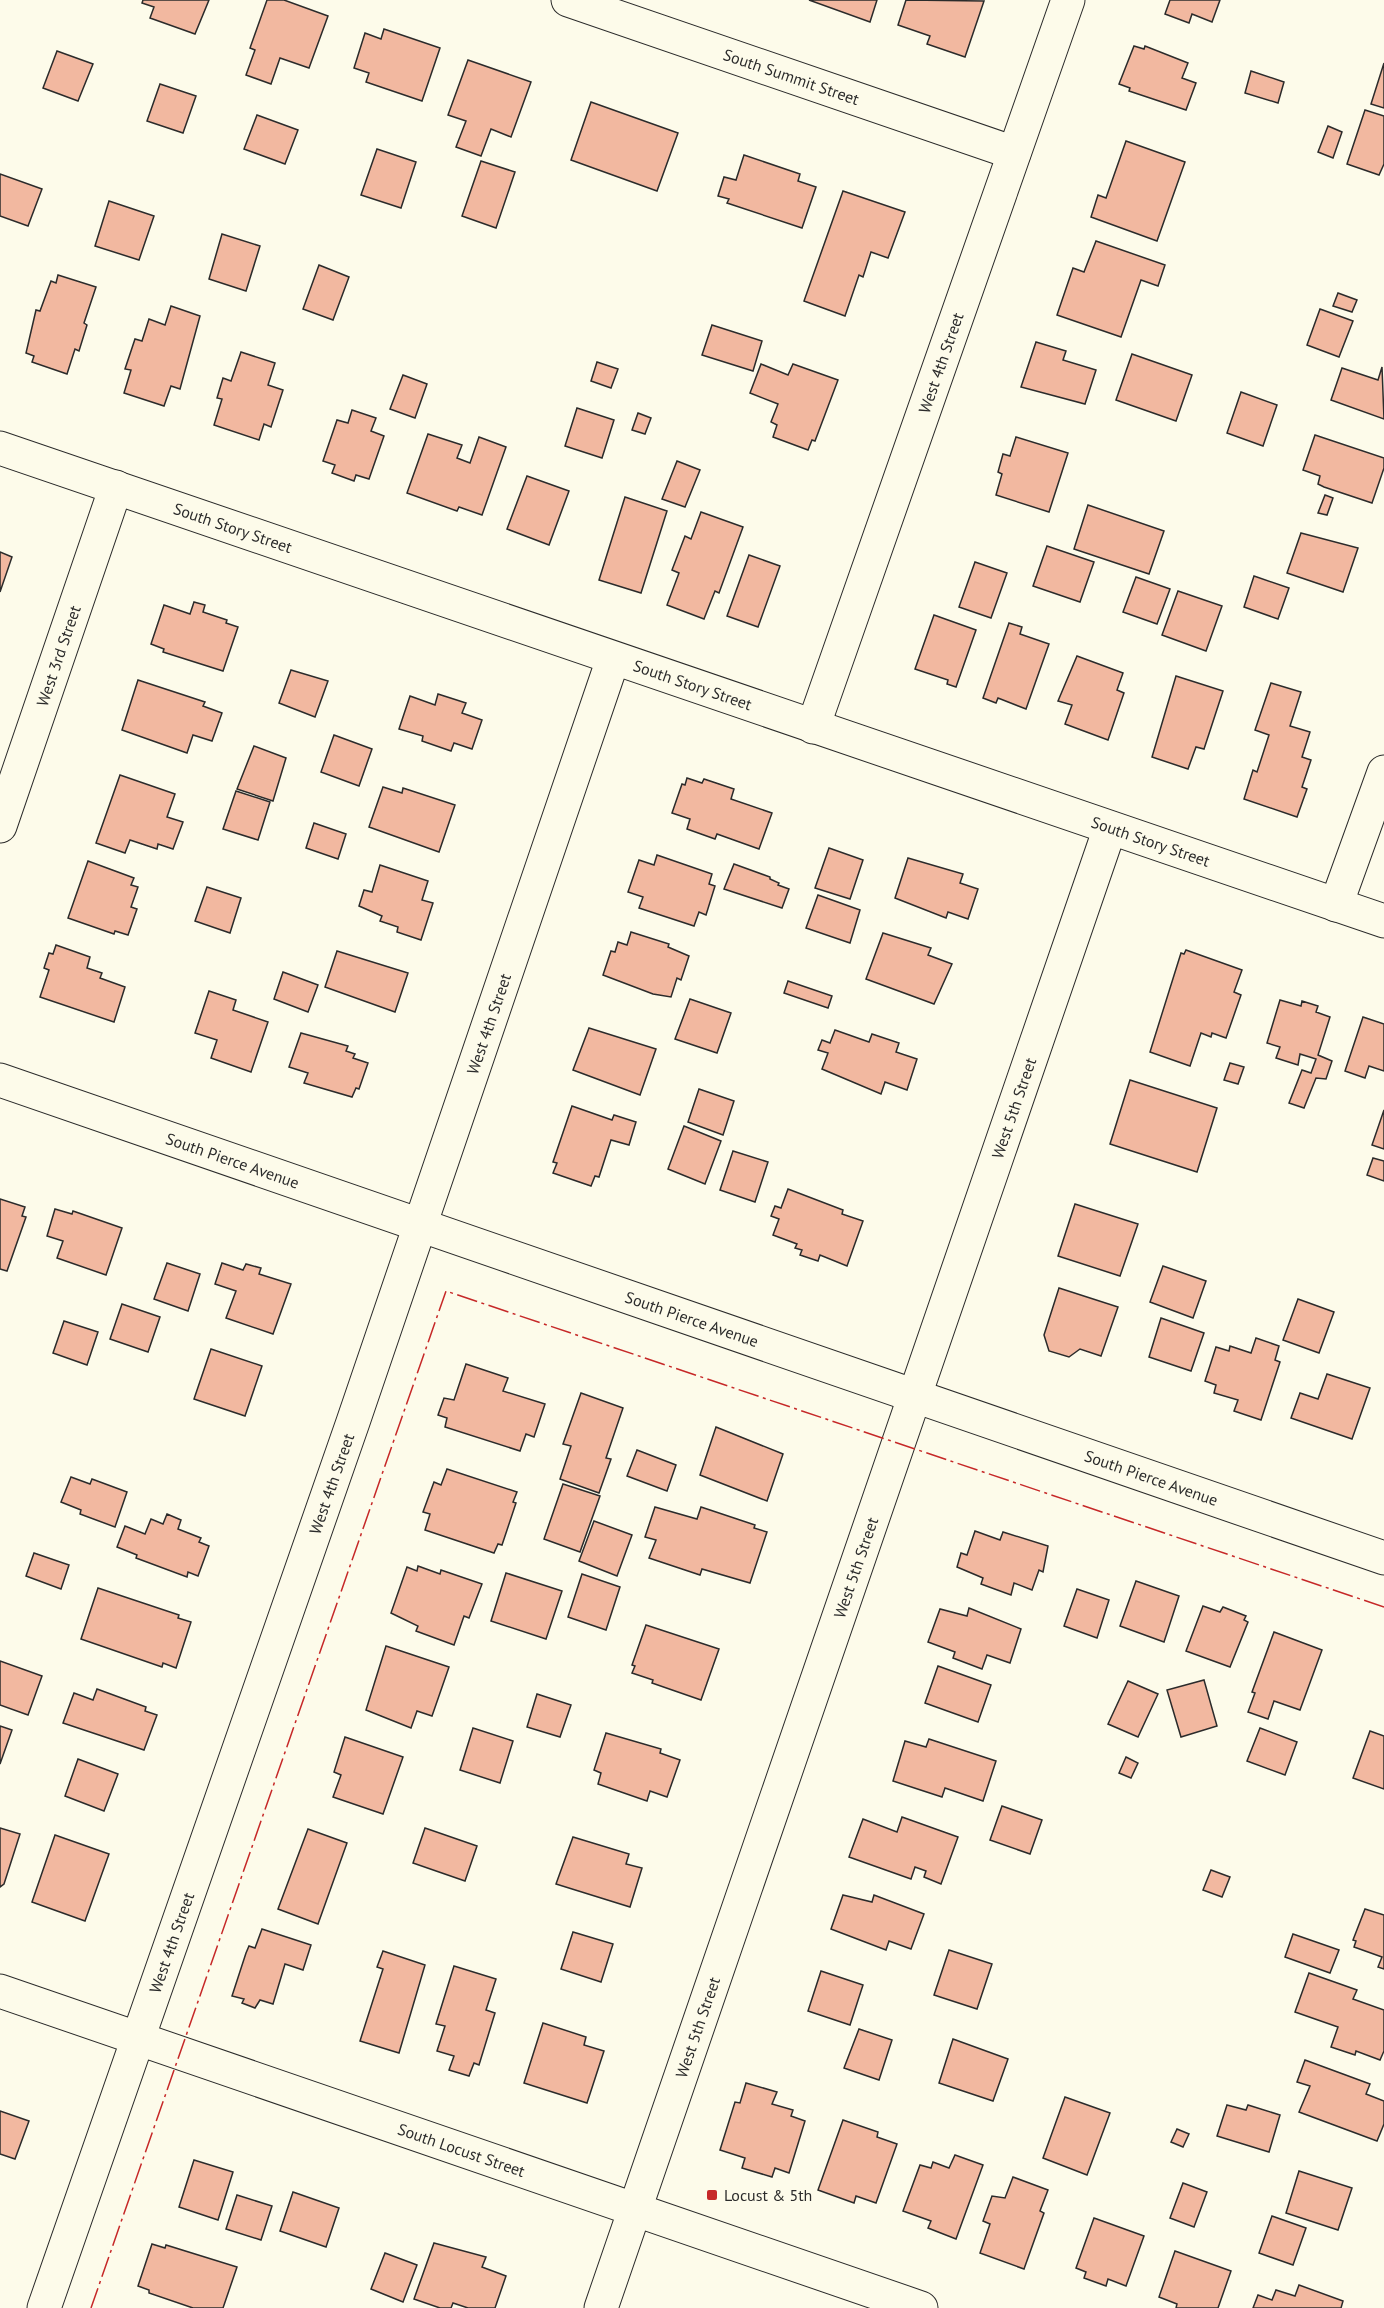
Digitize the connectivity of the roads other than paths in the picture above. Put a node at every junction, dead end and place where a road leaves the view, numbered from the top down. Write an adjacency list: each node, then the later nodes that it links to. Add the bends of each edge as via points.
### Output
1 (568, 0): 3 (street, South Summit Street)
2 (1068, 0): 3 (street, West 4th Street)
3 (1014, 153): 7 (street, West 4th Street)
4 (0, 448): 5 (street, South Story Street)
5 (116, 487): 6 (street, South Story Street); 9 (street, West 3rd Street)
6 (613, 659): 7 (street, South Story Street); 14 (street, West 4th Street)
7 (813, 727): 10 (street, South Story Street)
8 (1384, 771): 11 (street)
9 (0, 826)
10 (1110, 828): 11 (street, South Story Street); 15 (street, West 5th Street)
11 (1336, 905): 12 (street, South Story Street)
12 (1384, 921)
13 (0, 1080): 14 (street, South Pierce Avenue)
14 (421, 1226): 15 (street, South Pierce Avenue); 18 (street, West 4th Street)
15 (916, 1397): 16 (street, South Pierce Avenue); 19 (street, West 5th Street)
16 (1384, 1558)
17 (0, 1991): 18 (street, South Locust Street)
18 (137, 2038): 19 (street, South Locust Street); 20 (street, West 4th Street)
19 (635, 2208): 21 (street, West 5th Street); 22 (street, South Locust Street)
20 (44, 2308)
21 (601, 2308)
22 (921, 2308)

